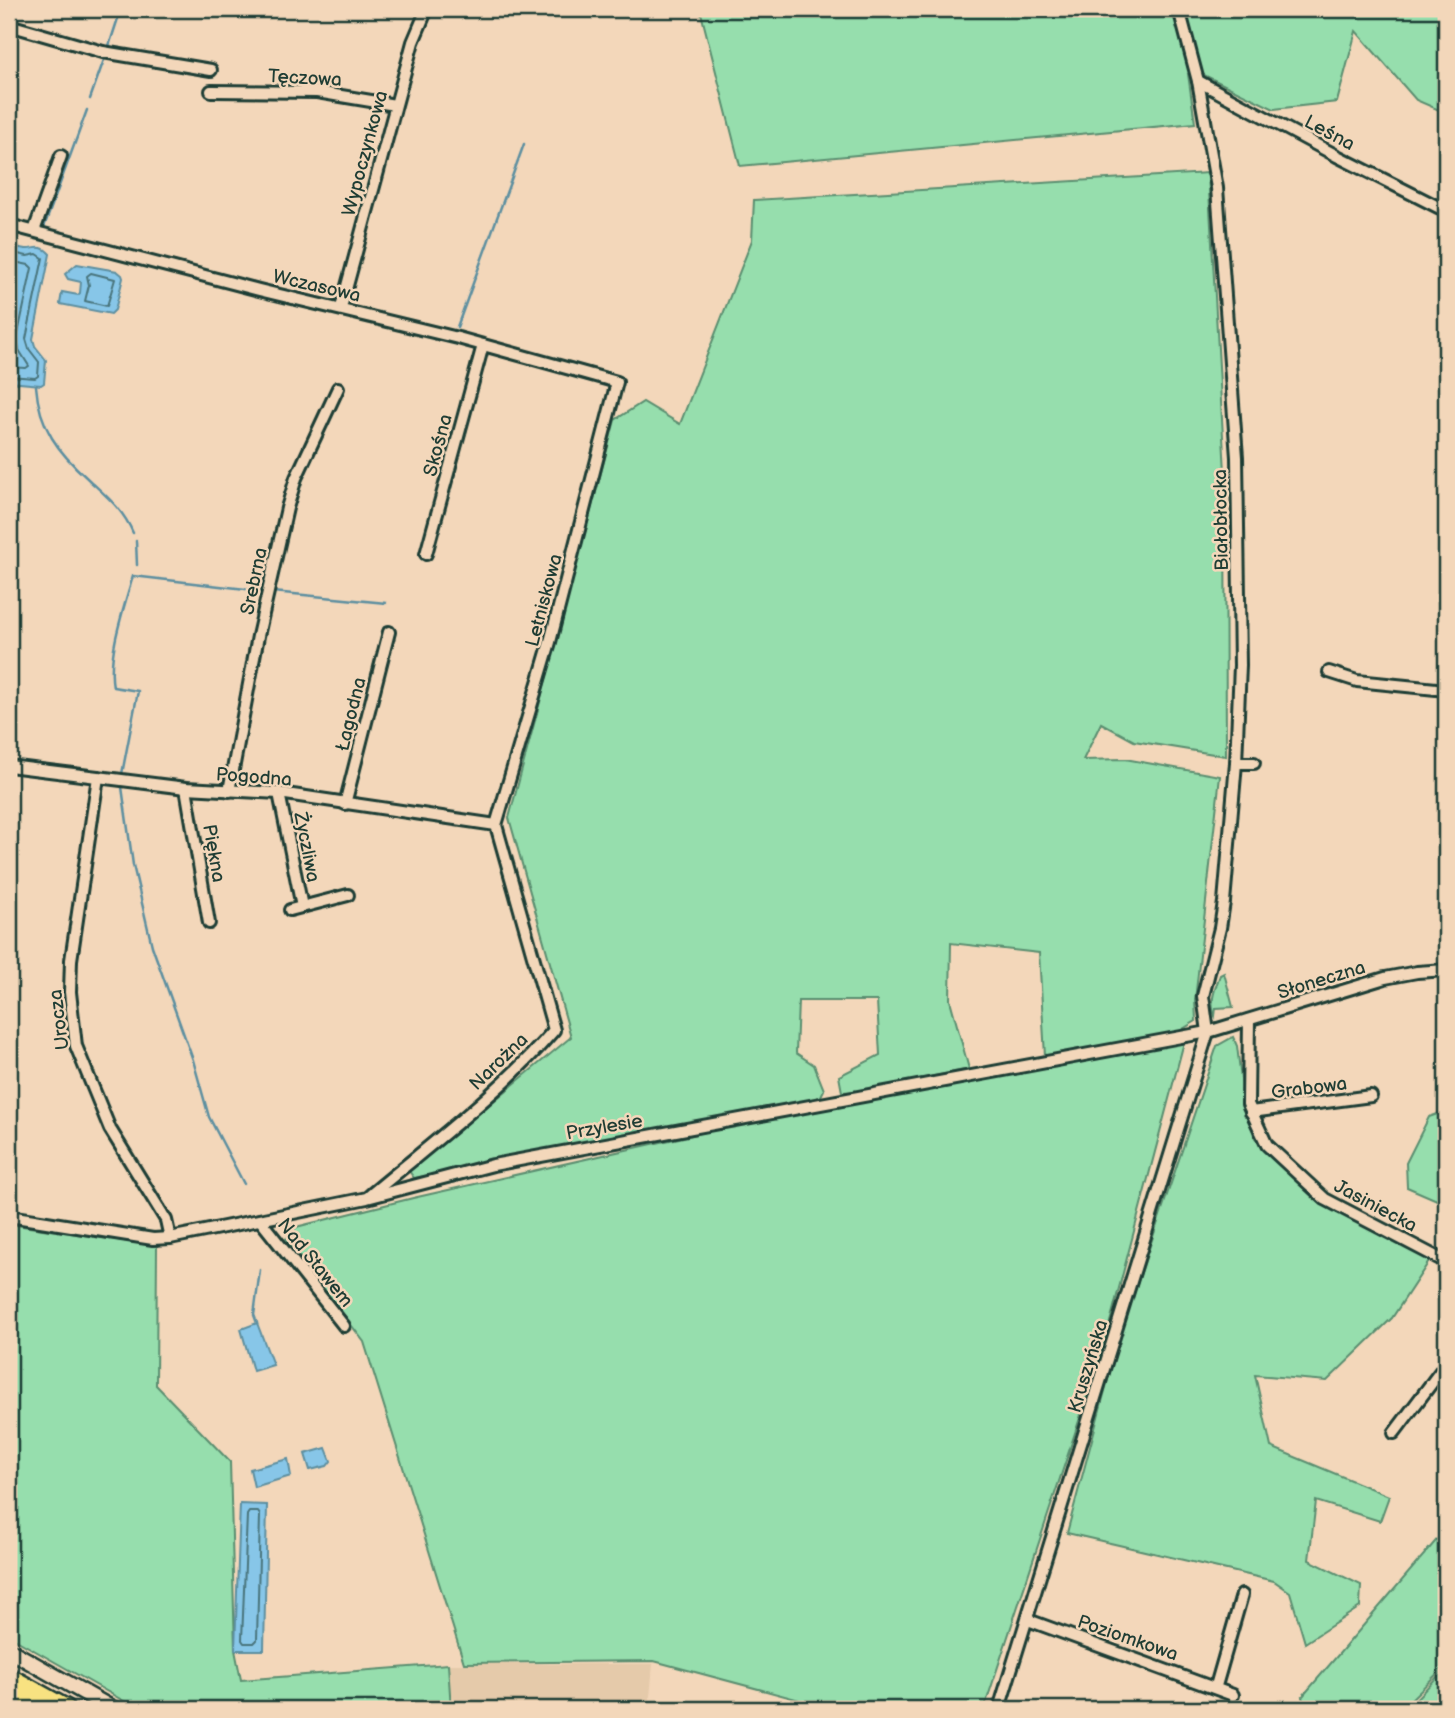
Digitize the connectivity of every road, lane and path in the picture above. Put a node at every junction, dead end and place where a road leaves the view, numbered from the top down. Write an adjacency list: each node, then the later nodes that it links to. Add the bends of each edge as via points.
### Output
1 (427, 9): 7 (street, Wypoczynkowa)
2 (1179, 9): 5 (street, Białobłocka)
3 (9, 25): 4 (street, via 103,52)
4 (211, 70)
5 (1198, 81): 9 (street, Leśna); 10 (street, Białobłocka)
6 (211, 91): 7 (street, Tęczowa, via 317,92)
7 (395, 105): 14 (street, Wypoczynkowa)
8 (61, 156): 13 (street)
9 (1446, 211)
10 (1220, 214): 11 (street); 15 (street, Białobłocka)
11 (1232, 218)
12 (9, 225): 13 (street, Wczasowa)
13 (34, 231): 14 (street, Wczasowa)
14 (341, 308): 16 (street, Wczasowa)
15 (1229, 342): 17 (street); 20 (street, Białobłocka)
16 (483, 345): 18 (street, Wczasowa); 22 (street, Skośna)
17 (1243, 348)
18 (617, 382): 34 (street, Letniskowa, via 550,642)
19 (338, 388): 31 (street, Srebrna, via 287,508)
20 (1237, 494): 21 (street); 26 (street, Białobłocka, via 1240,665)
21 (1250, 494)
22 (426, 554)
23 (389, 632): 33 (street, Łagodna)
24 (1329, 672): 25 (street, via 1357,681)
25 (1446, 690)
26 (1236, 762): 27 (street); 41 (street, Białobłocka, via 1224,902 1203,996)
27 (1254, 763)
28 (9, 766): 29 (street, Pogodna)
29 (97, 777): 30 (street, Pogodna); 47 (street, Urocza, via 71,960 76,1046 110,1129 166,1220)
30 (186, 788): 31 (street, Pogodna); 38 (street, Piękna)
31 (229, 791): 32 (street, Pogodna)
32 (279, 793): 33 (street, Pogodna); 36 (street, Życzliwa)
33 (345, 804): 34 (street, Pogodna)
34 (496, 825): 44 (street, Narożna, via 554,1030 483,1101)
35 (348, 895): 36 (street, Życzliwa)
36 (302, 907): 37 (street, Życzliwa)
37 (290, 910)
38 (209, 923)
39 (1446, 970): 40 (street, Słoneczna, via 1385,978)
40 (1249, 1020): 41 (street, Słoneczna); 43 (street, Jasiniecka)
41 (1208, 1032): 44 (street, Przylesie, via 493,1165); 53 (street, Kruszyńska)
42 (1371, 1096): 43 (street, Grabowa)
43 (1251, 1112): 48 (street, Jasiniecka, via 1267,1145 1325,1199)
44 (366, 1198): 46 (street, Przylesie)
45 (9, 1216): 47 (street, Przylesie, via 153,1240)
46 (260, 1220): 47 (street, Przylesie); 49 (street, Nad Stawem)
47 (170, 1238)
48 (1446, 1262)
49 (344, 1326)
50 (1446, 1364): 51 (street)
51 (1394, 1433)
52 (1242, 1595): 56 (street)
53 (1028, 1620): 56 (street, Poziomkowa); 62 (street, Kruszyńska)
54 (9, 1650): 61 (street)
55 (9, 1678): 60 (highway)
56 (1216, 1686): 57 (street, Poziomkowa)
57 (1233, 1695)
58 (9, 1696): 59 (highway)
59 (32, 1709)
60 (65, 1709)
61 (113, 1709)
62 (999, 1709)

